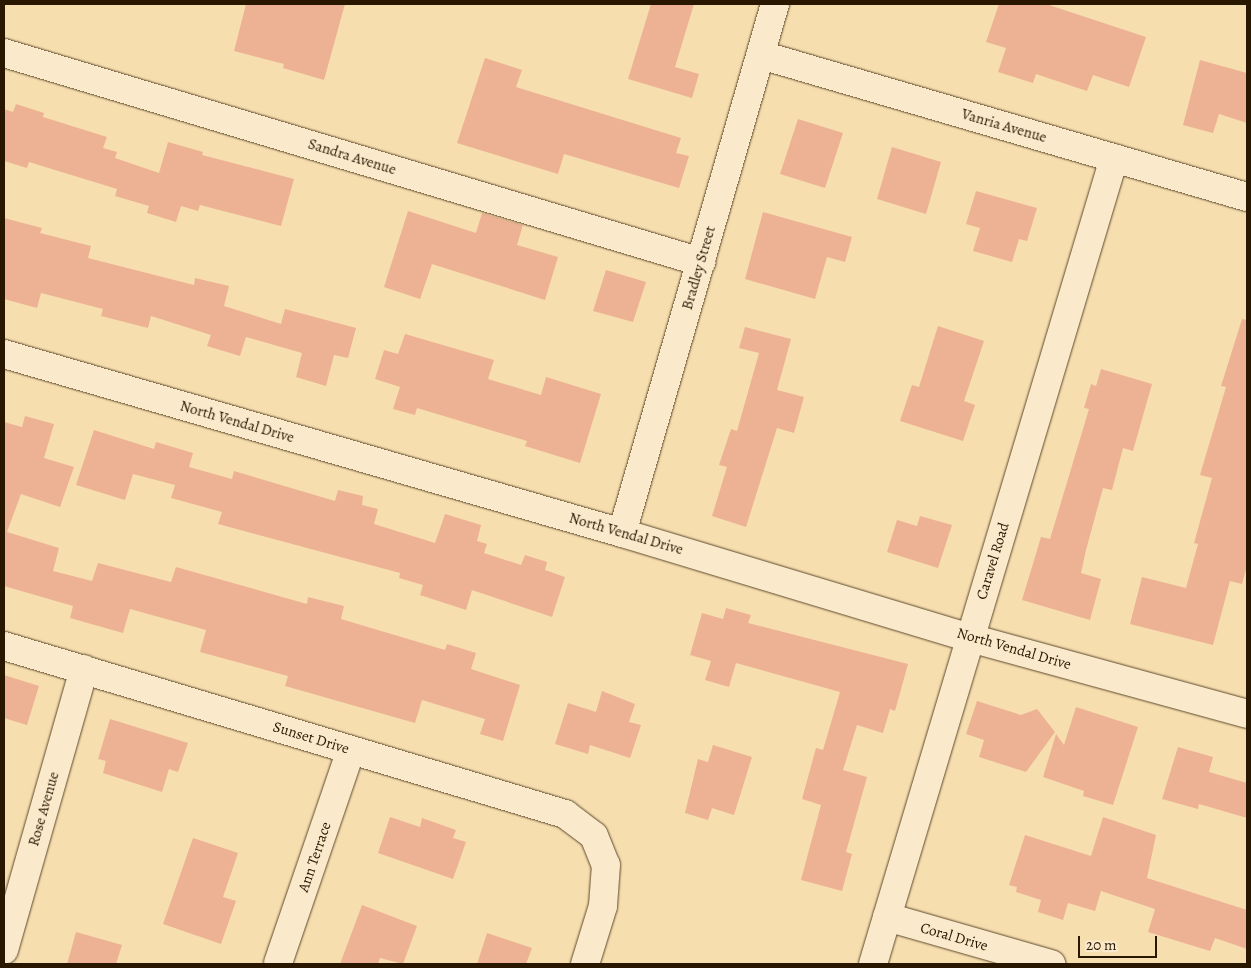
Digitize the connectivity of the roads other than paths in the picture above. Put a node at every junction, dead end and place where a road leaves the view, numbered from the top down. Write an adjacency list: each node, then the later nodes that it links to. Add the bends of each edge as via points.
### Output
1 (775, 4): 3 (street, Bradley Street)
2 (4, 53): 6 (street, Sandra Avenue)
3 (762, 55): 4 (street, Vanria Avenue); 6 (street, Bradley Street)
4 (1114, 158): 5 (street, Vanria Avenue); 9 (street, Caravel Road)
5 (1247, 197)
6 (701, 262): 8 (street, Bradley Street)
7 (4, 354): 8 (street, North Vendal Drive)
8 (622, 533): 9 (street, North Vendal Drive)
9 (970, 638): 12 (street, North Vendal Drive); 15 (street, Caravel Road)
10 (4, 646): 11 (street, Sunset Drive)
11 (84, 669): 13 (street, Sunset Drive); 14 (street, Rose Avenue)
12 (1247, 712)
13 (351, 750): 17 (street, Ann Terrace); 18 (street, Sunset Drive, via 553,810 586,828 603,852 606,877 603,906)
14 (12, 892): 16 (street, Rose Avenue)
15 (887, 917): 19 (street, Caravel Road); 20 (street, Coral Drive)
16 (4, 950)
17 (278, 963)
18 (585, 964)
19 (872, 964)
20 (1051, 964)

